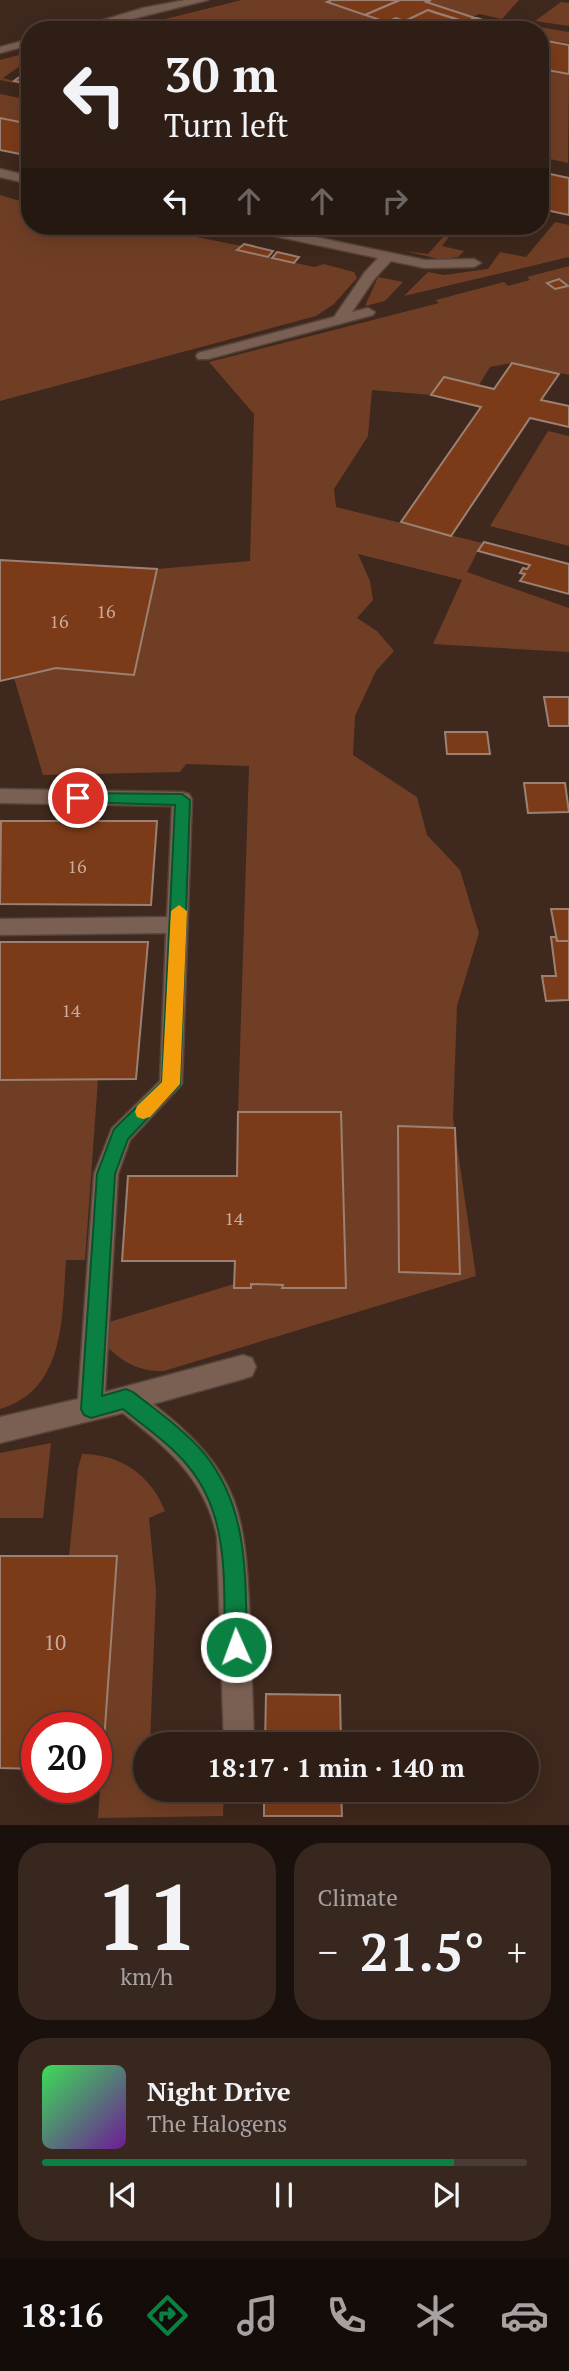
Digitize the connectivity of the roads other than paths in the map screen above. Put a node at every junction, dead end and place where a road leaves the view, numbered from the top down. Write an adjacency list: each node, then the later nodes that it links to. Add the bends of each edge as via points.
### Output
1 (173, 0): 3 (street)
2 (203, 0): 3 (street)
3 (148, 10): 4 (street)
4 (108, 21)
5 (21, 44): 6 (street)
6 (0, 50)
7 (0, 173): 8 (street)
8 (21, 178)
9 (289, 235): 10 (street)
10 (388, 256): 11 (street, via 425,264); 13 (street)
11 (474, 263)
12 (369, 312): 13 (street)
13 (339, 320): 14 (street)
14 (203, 356)
15 (0, 796): 16 (street, via 182,800)
16 (178, 925): 17 (street); 20 (street, via 171,1084 120,1135 106,1174)
17 (0, 927)
18 (243, 1367): 19 (street)
19 (126, 1399): 20 (street); 22 (street, via 196,1459 216,1488 227,1516 233,1549)
20 (91, 1409): 21 (street)
21 (0, 1430)
22 (239, 1732)

